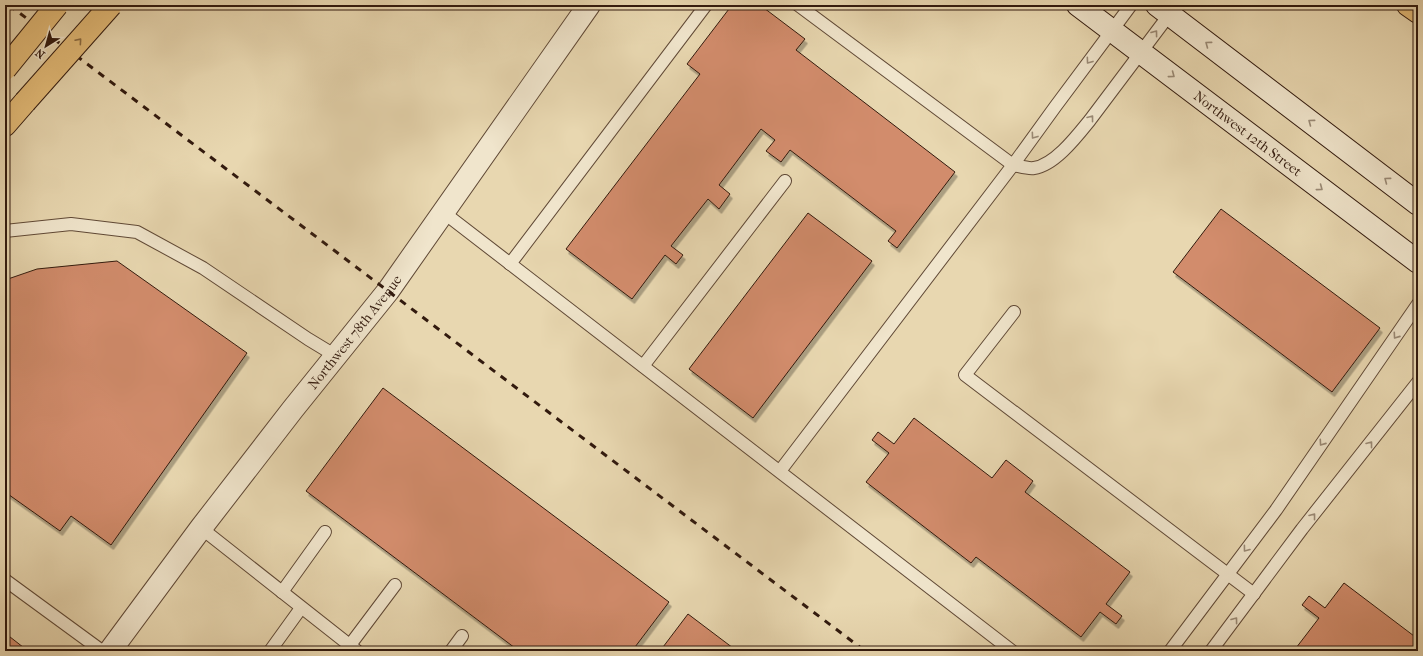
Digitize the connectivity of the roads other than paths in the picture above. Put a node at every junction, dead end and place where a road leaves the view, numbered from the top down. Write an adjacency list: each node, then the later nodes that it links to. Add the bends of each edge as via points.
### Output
1 (57, 5): 13 (highway, bridge)
2 (111, 5): 14 (highway, one-way to 2, bridge)
3 (589, 5): 18 (street, Northwest 78th Avenue)
4 (706, 5): 21 (lane)
5 (798, 5): 15 (lane)
6 (1078, 5): 11 (street, Northwest 12th Street)
7 (1132, 5): 11 (lane)
8 (1408, 5): 10 (highway)
9 (1163, 10): 12 (lane, one-way to 9); 17 (street, one-way to 9)
10 (1418, 12)
11 (1112, 30): 12 (street, Northwest 12th Street); 15 (lane, one-way to 15)
12 (1141, 52): 15 (lane, one-way to 12, via 1034,168 1052,160 1066,148); 20 (street, Northwest 12th Street, one-way to 20)
13 (5, 69)
14 (5, 125)
15 (1013, 166): 27 (lane)
16 (785, 181): 25 (lane)
17 (1418, 204)
18 (443, 212): 21 (lane); 24 (street, Northwest 78th Avenue, via 388,291)
19 (5, 231): 24 (lane, via 71,224 137,232 203,268)
20 (1418, 262)
21 (510, 264): 25 (lane)
22 (1418, 304): 30 (lane, one-way to 30, via 1276,510)
23 (1014, 312): 30 (lane, via 965,375)
24 (336, 356): 28 (street, Northwest 78th Avenue)
25 (643, 366): 27 (lane)
26 (1418, 382): 34 (lane, one-way to 26)
27 (780, 471): 42 (lane)
28 (201, 528): 33 (lane); 39 (street, Northwest 78th Avenue)
29 (325, 532): 33 (lane)
30 (1228, 574): 34 (lane); 43 (lane)
31 (5, 580): 38 (lane)
32 (394, 585): 37 (lane)
33 (282, 592): 35 (lane)
34 (1254, 594): 44 (lane, one-way to 34)
35 (301, 608): 37 (lane); 40 (lane)
36 (462, 636): 41 (lane)
37 (354, 648)
38 (102, 651)
39 (110, 651)
40 (270, 651)
41 (450, 651)
42 (1012, 651)
43 (1170, 651)
44 (1211, 651)

